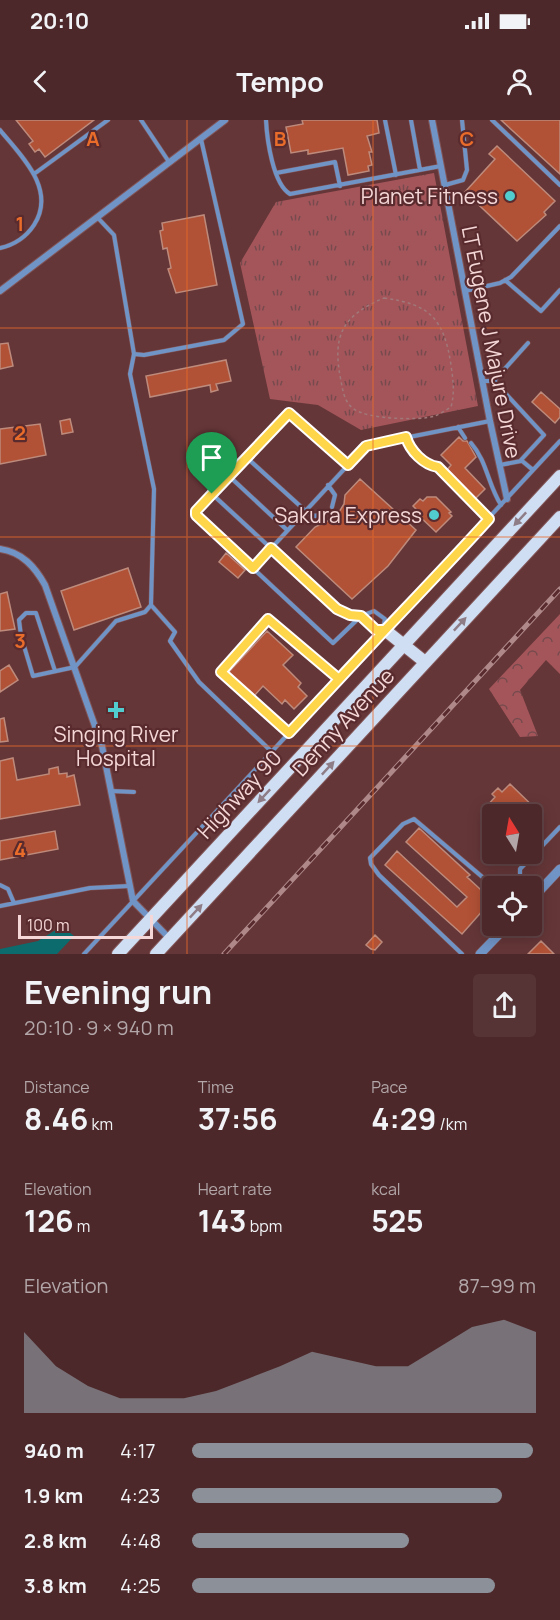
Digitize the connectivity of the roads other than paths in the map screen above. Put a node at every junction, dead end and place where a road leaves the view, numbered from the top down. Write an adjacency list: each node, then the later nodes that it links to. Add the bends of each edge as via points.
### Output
1 (108, 120): 16 (lane)
2 (141, 120): 12 (lane)
3 (225, 120): 11 (street)
4 (266, 120): 15 (lane)
5 (385, 120): 17 (lane)
6 (411, 120): 14 (lane)
7 (432, 120): 13 (street, LT Eugene J Majure Drive)
8 (462, 120): 18 (lane, via 467,170 463,180)
9 (492, 120): 19 (lane)
10 (0, 130): 16 (lane)
11 (200, 139): 12 (street); 29 (lane, via 243,324 224,340)
12 (169, 162): 21 (street)
13 (441, 166): 14 (lane); 18 (street, LT Eugene J Majure Drive)
14 (420, 170): 17 (lane)
15 (276, 173): 20 (lane, via 279,185 290,194); 20 (lane, via 335,162)
16 (34, 174): 23 (lane, via 41,195 39,218 23,238)
17 (396, 175): 20 (lane)
18 (444, 185): 27 (street, LT Eugene J Majure Drive)
19 (560, 185)
20 (340, 186)
21 (97, 217): 26 (street); 29 (lane, via 114,235)
22 (560, 226): 24 (lane)
23 (0, 248)
24 (505, 280): 25 (lane, via 541,311); 27 (lane)
25 (560, 290)
26 (0, 291)
27 (465, 291): 30 (street, LT Eugene J Majure Drive)
28 (528, 343): 31 (lane)
29 (134, 354): 58 (lane, via 130,374 154,489)
30 (482, 381): 31 (lane); 32 (street, LT Eugene J Majure Drive)
31 (494, 381): 39 (lane, via 544,435)
32 (490, 421): 33 (lane); 41 (street, LT Eugene J Majure Drive)
33 (458, 427): 34 (lane); 35 (lane)
34 (406, 437): 40 (lane, via 366,446); 53 (lane, via 409,447 430,466 438,467)
35 (465, 438)
36 (560, 441): 42 (lane)
37 (471, 443): 48 (lane, via 482,456 492,492)
38 (246, 457): 40 (lane, via 289,413); 43 (lane); 50 (lane)
39 (522, 460): 41 (lane); 42 (lane)
40 (348, 465): 45 (lane)
41 (500, 465): 47 (street, LT Eugene J Majure Drive)
42 (533, 470): 47 (lane)
43 (229, 476): 46 (lane); 54 (lane)
44 (560, 476): 61 (main road, Highway 90, one-way to 61)
45 (328, 486): 49 (lane, via 335,495); 50 (lane)
46 (212, 494): 55 (lane); 57 (lane, via 196,515)
47 (507, 499): 48 (lane)
48 (501, 506): 53 (lane)
49 (332, 507)
50 (305, 511): 51 (lane, via 315,516); 54 (lane)
51 (325, 513)
52 (560, 517): 62 (main road, Denny Avenue, one-way to 52)
53 (489, 519): 60 (lane)
54 (287, 530): 55 (lane)
55 (271, 548): 57 (lane); 59 (lane, via 337,609)
56 (0, 549): 63 (street, via 22,557 37,570)
57 (253, 568): 59 (lane, via 333,643)
58 (151, 605): 63 (lane, via 145,612 116,621); 67 (lane, via 175,632 170,641 199,682)
59 (361, 616): 60 (lane, via 376,630); 60 (lane, via 377,612 385,619)
60 (384, 629): 61 (main road); 65 (lane)
61 (404, 645): 62 (main road); 80 (main road, Highway 90, one-way to 80)
62 (425, 662): 82 (main road, Denny Avenue, one-way to 62)
63 (75, 667): 64 (lane); 68 (street, via 102,746)
64 (55, 671): 64 (lane, via 33,676 19,620 26,613 36,613)
65 (339, 679): 66 (lane); 66 (lane, via 268,619 221,672)
66 (289, 733): 67 (lane)
67 (272, 752): 77 (lane)
68 (111, 791): 69 (lane); 75 (street)
69 (134, 792)
70 (560, 827): 72 (lane, via 520,869)
71 (559, 871): 76 (street)
72 (520, 876)
73 (482, 877): 86 (lane, via 414,819 403,824 370,858 379,875)
74 (0, 885): 78 (lane, via 8,889)
75 (130, 886): 77 (street); 78 (lane, via 90,888)
76 (542, 886)
77 (133, 901): 80 (street); 83 (lane)
78 (14, 903): 79 (lane)
79 (0, 906)
80 (150, 919): 82 (street); 84 (main road, Highway 90)
81 (497, 936): 87 (street)
82 (170, 939): 85 (main road, Denny Avenue)
83 (84, 954)
84 (118, 954)
85 (156, 954)
86 (462, 954)
87 (480, 954)

